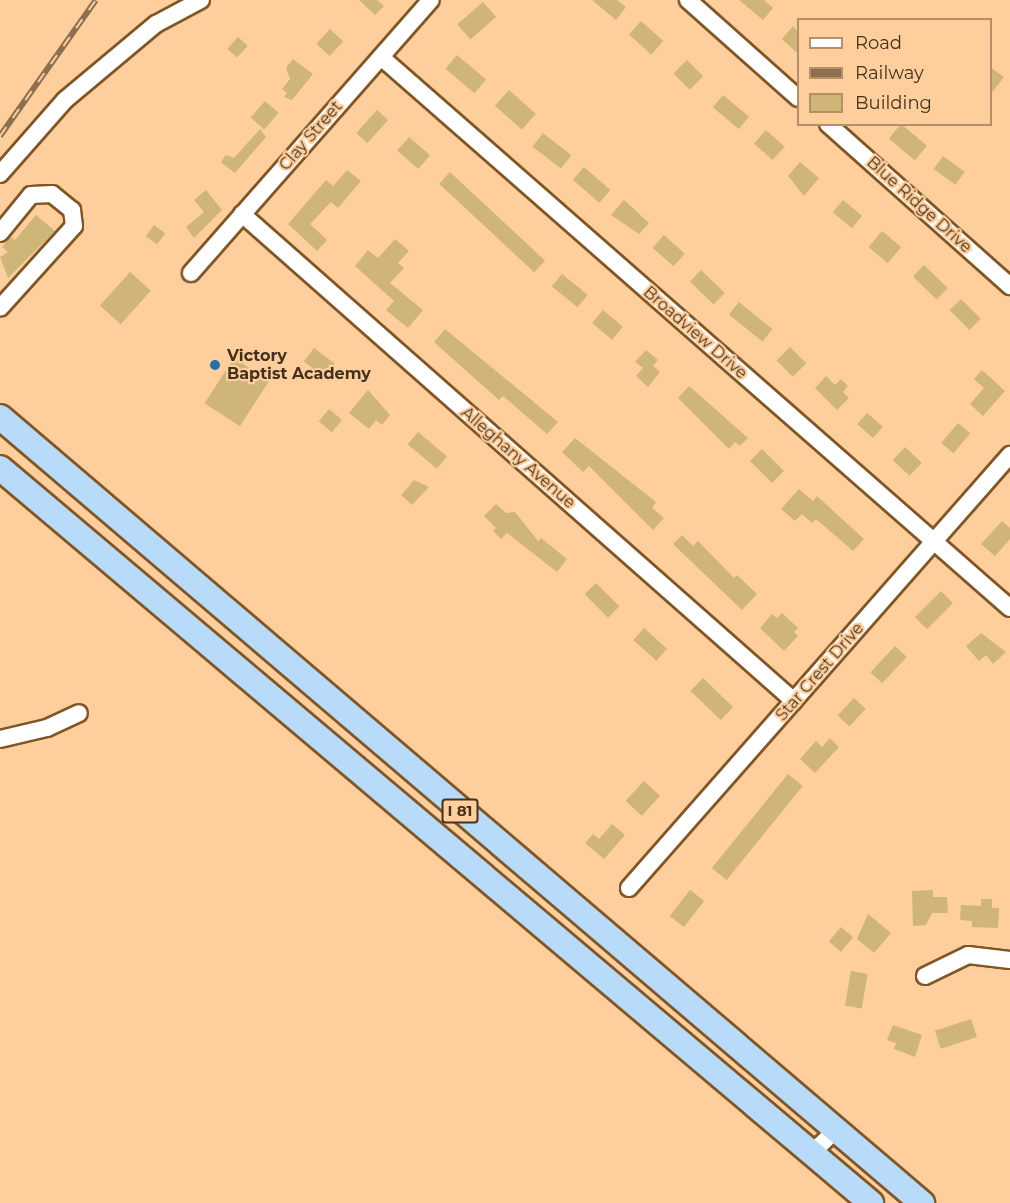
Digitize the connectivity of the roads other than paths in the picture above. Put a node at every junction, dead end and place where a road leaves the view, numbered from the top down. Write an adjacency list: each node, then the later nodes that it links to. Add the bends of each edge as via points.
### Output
1 (201, 0): 7 (street, via 156,24 65,100)
2 (431, 0): 4 (street, Clay Street)
3 (688, 0): 5 (street)
4 (381, 57): 8 (street, Clay Street); 16 (street, Broadview Drive)
5 (797, 97)
6 (830, 126): 11 (street, Blue Ridge Drive)
7 (0, 174)
8 (242, 214): 10 (street, Clay Street); 18 (street, Alleghany Avenue)
9 (0, 233): 12 (street, via 31,195 52,194 72,210 74,226)
10 (191, 273)
11 (1010, 286)
12 (0, 308)
13 (0, 417): 24 (highway, I 81)
14 (1010, 455): 16 (street, Star Crest Drive)
15 (0, 468): 25 (highway, I 81)
16 (934, 541): 17 (street, Broadview Drive); 18 (street, Star Crest Drive)
17 (1010, 608)
18 (794, 702): 21 (street, Star Crest Drive)
19 (79, 713): 20 (street, via 47,728)
20 (0, 739)
21 (629, 888)
22 (1010, 960): 23 (street, via 968,955)
23 (925, 976)
24 (836, 1130): 25 (street); 27 (highway, I 81)
25 (812, 1153): 26 (highway, I 81)
26 (871, 1203)
27 (922, 1203)

